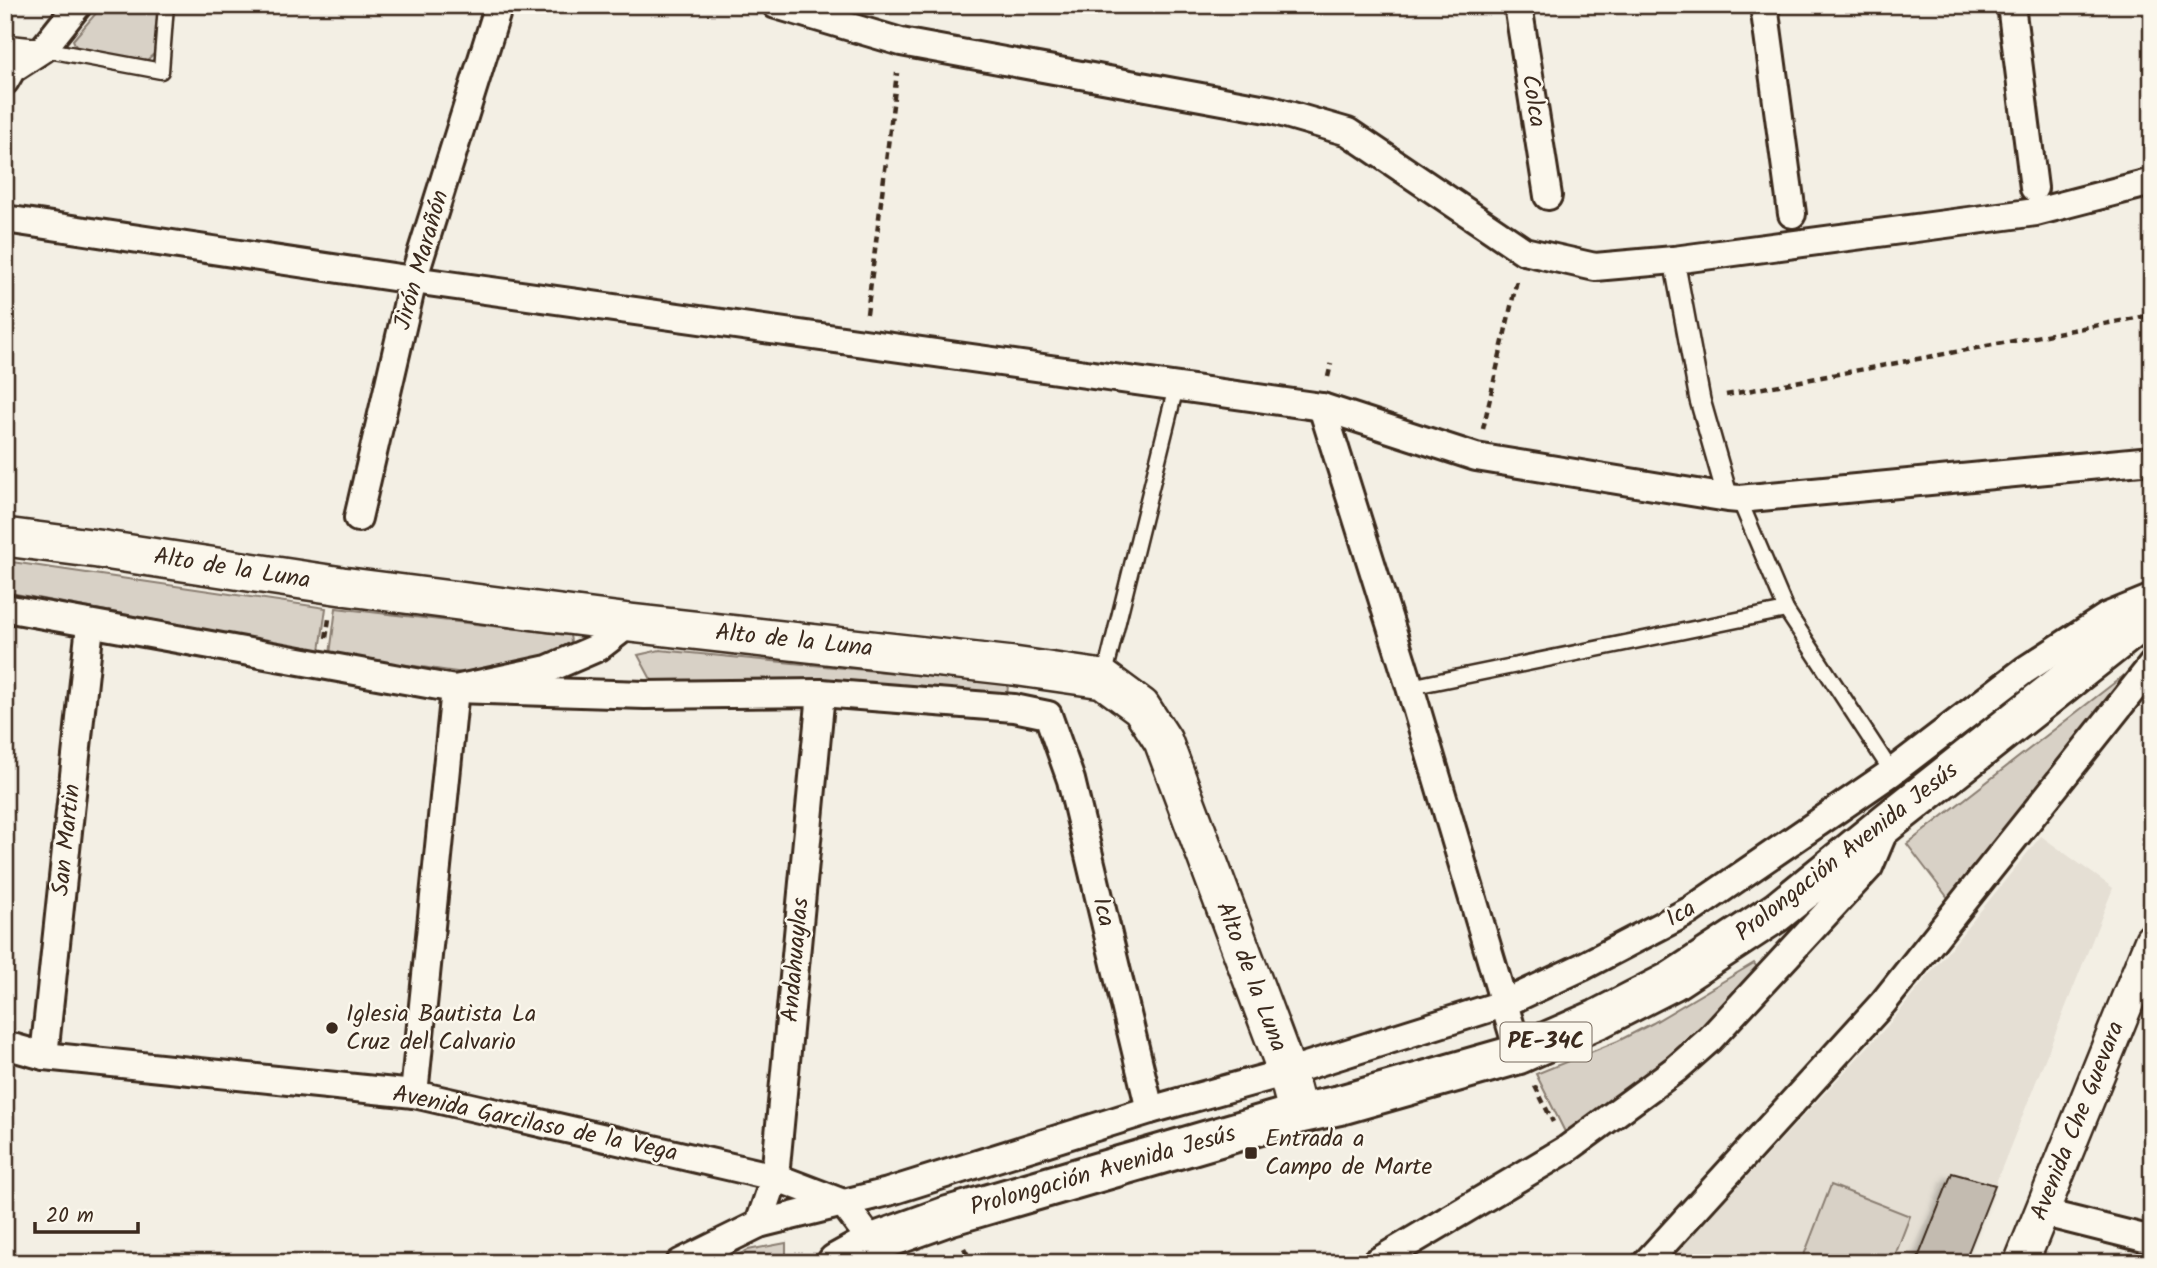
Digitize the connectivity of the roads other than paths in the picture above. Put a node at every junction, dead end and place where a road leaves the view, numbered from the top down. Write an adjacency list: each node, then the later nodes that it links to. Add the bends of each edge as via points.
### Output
1 (78, 5): 9 (street)
2 (166, 5): 9 (lane, via 161,71)
3 (499, 5): 17 (street, Jirón Marañón)
4 (776, 5): 16 (street, via 901,42 1272,110 1348,132 1524,251 1595,267)
5 (1518, 5): 13 (street, Colca)
6 (1764, 5): 14 (street)
7 (2011, 5): 12 (street)
8 (5, 45): 9 (street)
9 (43, 49): 10 (street, via 12,69)
10 (5, 81)
11 (2152, 182): 16 (street, via 2036,212)
12 (2034, 188)
13 (1548, 196)
14 (1792, 214)
15 (5, 219): 17 (street)
16 (1674, 260): 21 (street, via 1700,400)
17 (413, 280): 18 (street); 22 (street, Jirón Marañón)
18 (1176, 387): 19 (street); 31 (lane)
19 (1322, 407): 21 (street, via 1476,457); 32 (street)
20 (2152, 460): 21 (street)
21 (1733, 498): 26 (lane)
22 (358, 518)
23 (5, 537): 28 (main road, Alto de la Luna)
24 (2152, 598): 35 (street, Ica, via 2108,616 2025,670)
25 (5, 608): 29 (street)
26 (1786, 610): 32 (lane); 35 (lane)
27 (2152, 613): 36 (main road, Prolongación Avenida Jesús / PE-34C)
28 (630, 623): 31 (main road, Alto de la Luna); 33 (street, via 599,647 548,669)
29 (90, 625): 33 (street); 41 (street, San Martin)
30 (2152, 665): 52 (street, via 1883,1003)
31 (1103, 679): 42 (main road, Alto de la Luna, via 1141,707 1163,741)
32 (1410, 687): 38 (street)
33 (455, 689): 34 (street, via 645,695); 43 (street)
34 (821, 693): 44 (street, Ica, via 1014,708 1048,715 1071,780); 46 (street, Andahuaylas)
35 (1892, 772): 38 (street, Ica, via 1691,910)
36 (1888, 821): 40 (main road, Prolongación Avenida Jesús / PE-34C, via 1777,912 1672,981); 55 (street, via 1869,867 1710,1040 1567,1149)
37 (2148, 960): 48 (street, Avenida Che Guevara)
38 (1503, 1004): 40 (street); 42 (street, Ica)
39 (5, 1045): 41 (street, Avenida Garcilaso de la Vega)
40 (1519, 1054): 45 (main road, Prolongación Avenida Jesús / PE-34C)
41 (44, 1056): 43 (street, Avenida Garcilaso de la Vega)
42 (1287, 1072): 44 (street, Ica); 45 (main road, Alto de la Luna)
43 (414, 1094): 46 (street, Avenida Garcilaso de la Vega)
44 (1150, 1111): 47 (street, Ica)
45 (1298, 1114): 51 (main road, Prolongación Avenida Jesús / PE-34C, via 948,1216)
46 (775, 1177): 47 (street, Avenida Garcilaso de la Vega); 49 (street, Andahuaylas)
47 (843, 1203): 49 (street, Ica); 51 (street)
48 (2040, 1212): 50 (street); 56 (street, Avenida Che Guevara)
49 (759, 1224): 53 (street, Ica)
50 (2152, 1240)
51 (873, 1243): 54 (main road, Prolongación Avenida Jesús / PE-34C)
52 (1647, 1262)
53 (680, 1263)
54 (837, 1263)
55 (1375, 1263)
56 (2021, 1263)

